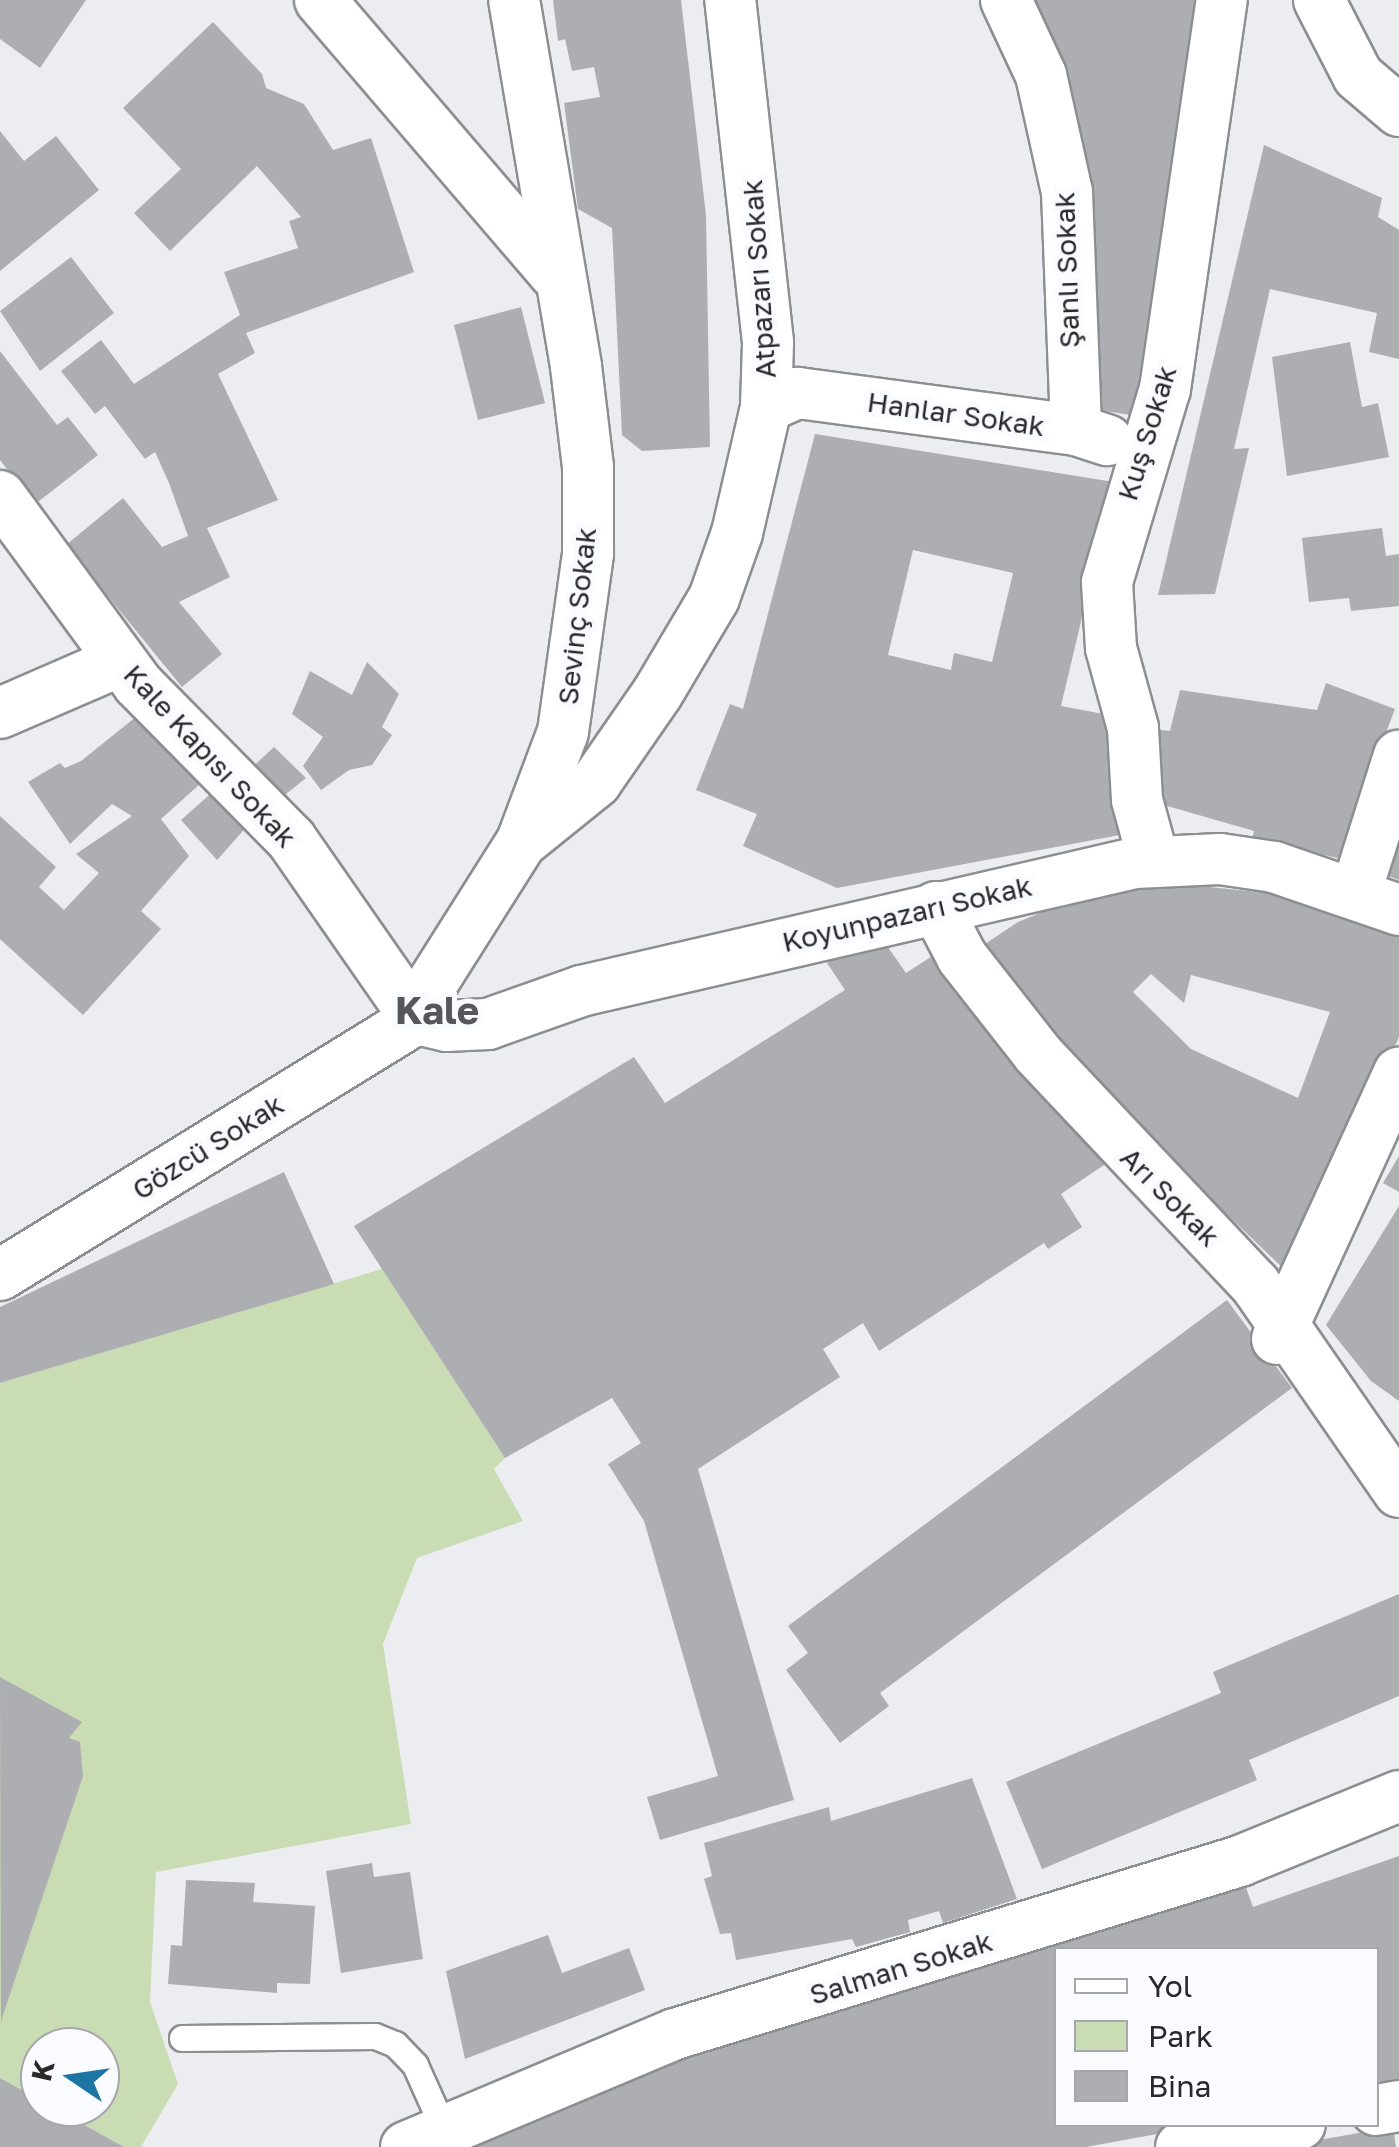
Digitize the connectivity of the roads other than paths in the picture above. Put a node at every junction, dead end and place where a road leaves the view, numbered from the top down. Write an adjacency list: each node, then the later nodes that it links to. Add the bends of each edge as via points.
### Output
1 (320, 0): 8 (street)
2 (514, 0): 8 (street, Sevinç Sokak)
3 (730, 0): 9 (street, Atpazarı Sokak, via 758,205)
4 (1006, 0): 10 (street, Şanlı Sokak, via 1042,75 1066,192)
5 (1222, 0): 11 (street, Kuş Sokak, via 1189,252 1165,390)
6 (1319, 0): 7 (street, via 1358,76)
7 (1399, 111)
8 (557, 277): 16 (street, Sevinç Sokak, via 588,467 588,554 563,732)
9 (766, 407): 10 (street, Hanlar Sokak, via 798,393); 16 (street, Atpazarı Sokak, via 714,598 596,782)
10 (1076, 430): 11 (street, Hanlar Sokak)
11 (1146, 452): 17 (street, Kuş Sokak, via 1106,582 1111,648 1133,728 1137,800)
12 (0, 496): 13 (street, Kale Kapısı Sokak)
13 (120, 661): 14 (street); 20 (street, Kale Kapısı Sokak, via 291,839)
14 (0, 713)
15 (1399, 756): 18 (street)
16 (522, 841): 20 (street, Sevinç Sokak, via 414,1012)
17 (1154, 862): 18 (street, Koyunpazarı Sokak, via 1220,859 1274,867); 19 (street, Koyunpazarı Sokak)
18 (1378, 901)
19 (936, 908): 20 (street, Koyunpazarı Sokak, via 581,992 488,1024); 23 (street, Arı Sokak, via 962,956 1038,1054 1255,1284)
20 (416, 1019): 22 (street, Gözcü Sokak)
21 (1399, 1077): 23 (street, via 1360,1170 1360,1216)
22 (0, 1275)
23 (1280, 1331): 24 (street, Arı Sokak)
24 (1399, 1492)
25 (1399, 1796): 28 (street, Salman Sokak, via 1240,1862 675,2034)
26 (182, 2038): 28 (lane, via 375,2036 395,2044 415,2065)
27 (1285, 2127): 29 (street)
28 (426, 2141)
29 (1182, 2147)

